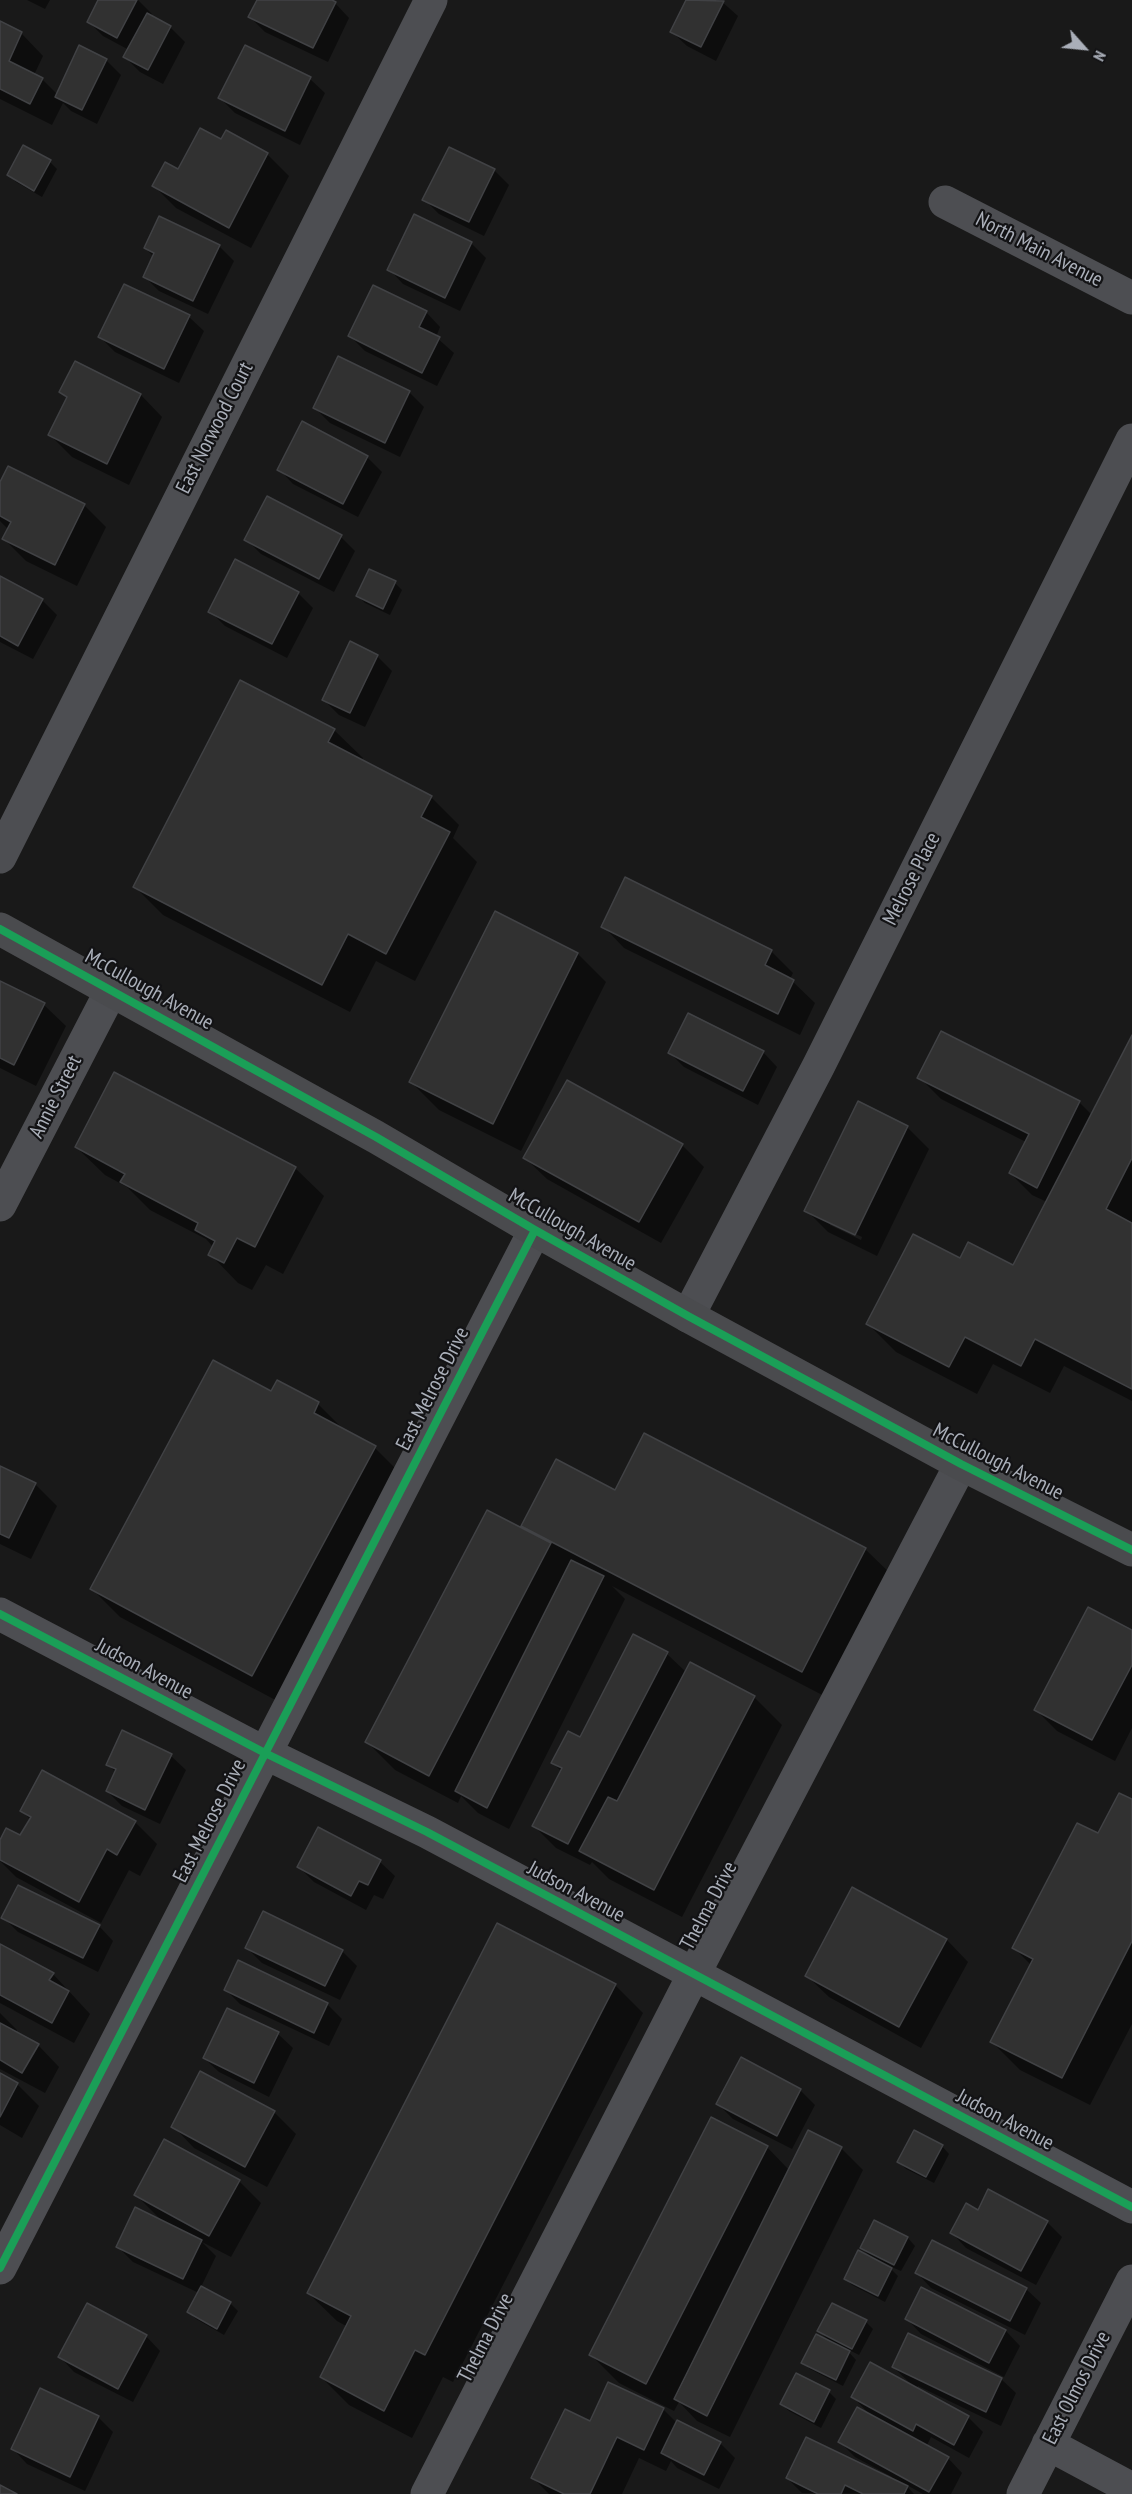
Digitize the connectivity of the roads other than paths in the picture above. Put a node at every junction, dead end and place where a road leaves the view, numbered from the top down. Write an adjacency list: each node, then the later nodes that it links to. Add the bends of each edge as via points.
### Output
1 (430, 0): 5 (street, East Norwood Court)
2 (945, 202): 3 (street, North Main Avenue)
3 (1132, 298)
4 (1132, 440): 10 (street, Melrose Place, via 818,1067)
5 (0, 857)
6 (0, 929): 7 (main road, McCullough Avenue)
7 (112, 989): 8 (street, Annie Street); 9 (main road, McCullough Avenue)
8 (0, 1205)
9 (535, 1230): 10 (main road, McCullough Avenue); 14 (street, East Melrose Drive)
10 (688, 1316): 11 (main road, McCullough Avenue)
11 (961, 1464): 12 (main road, McCullough Avenue); 15 (street, Thelma Drive)
12 (1132, 1550)
13 (0, 1614): 14 (street, Judson Avenue)
14 (265, 1753): 15 (street, Judson Avenue, via 427,1832); 17 (street, East Melrose Drive)
15 (693, 1976): 16 (street, Judson Avenue); 21 (street, Thelma Drive)
16 (1132, 2207)
17 (0, 2268)
18 (1132, 2281): 19 (street, East Olmos Drive)
19 (1048, 2444): 20 (street); 22 (street, East Olmos Drive)
20 (1132, 2489)
21 (427, 2494)
22 (1023, 2494)

